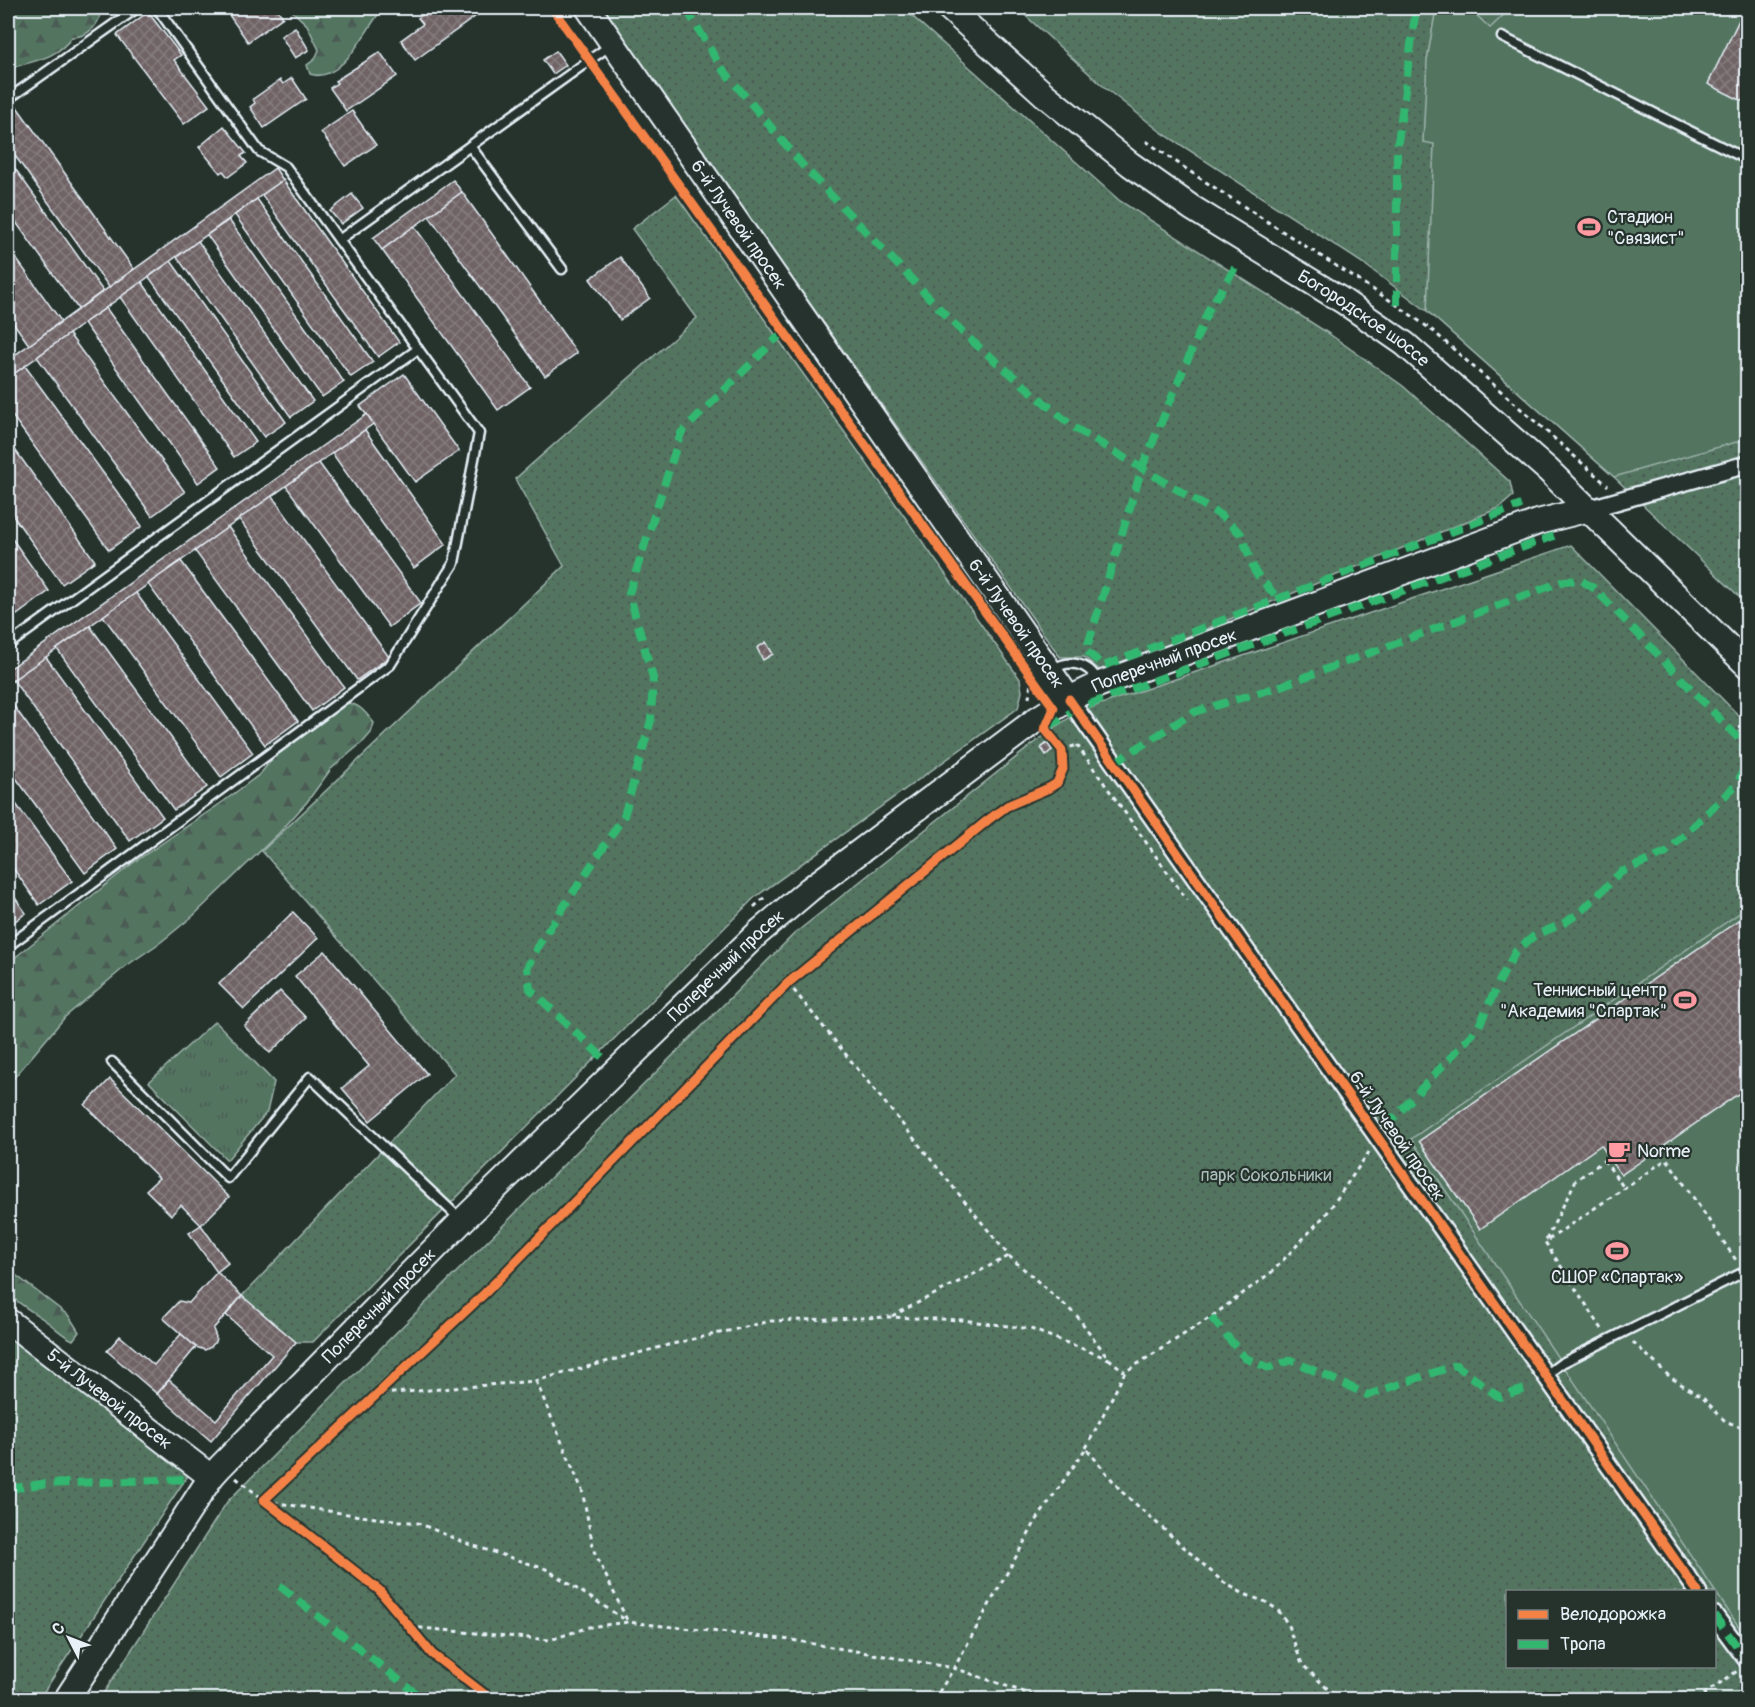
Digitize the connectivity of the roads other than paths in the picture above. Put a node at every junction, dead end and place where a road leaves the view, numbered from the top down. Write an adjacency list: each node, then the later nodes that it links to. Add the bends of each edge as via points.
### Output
1 (137, 8): 7 (lane)
2 (157, 8): 10 (lane, via 259,151 286,166)
3 (588, 8): 6 (street, 6-й Лучевой просек)
4 (949, 8): 14 (street, Богородское шоссе, via 1045,95 1130,164 1405,344)
5 (1502, 37): 9 (lane)
6 (613, 44): 8 (lane); 17 (street, 6-й Лучевой просек)
7 (8, 99)
8 (470, 146): 10 (lane); 11 (lane)
9 (1748, 160)
10 (339, 240): 12 (lane)
11 (562, 269)
12 (418, 349): 15 (lane); 20 (lane, via 479,433 454,563 390,665)
13 (1748, 464): 14 (street)
14 (1589, 509): 16 (street, Богородское шоссе); 18 (street, Поперечный просек, via 1538,522)
15 (8, 645)
16 (1748, 666)
17 (1040, 674): 18 (lane, via 1062,663 1081,664); 19 (street, 6-й Лучевой просек)
18 (1100, 684): 19 (street, Поперечный просек)
19 (1056, 712): 22 (street, Поперечный просек, via 810,889 758,933); 25 (street, 6-й Лучевой просек)
20 (8, 946)
21 (112, 1062): 22 (lane, via 228,1178 310,1077)
22 (462, 1221): 26 (street, Поперечный просек)
23 (1746, 1271): 25 (lane, via 1562,1363)
24 (8, 1321): 26 (street, 5-й Лучевой просек)
25 (1546, 1375): 27 (street, 6-й Лучевой просек)
26 (211, 1477): 30 (street, Поперечный просек)
27 (1697, 1590)
28 (1716, 1617): 29 (street)
29 (1744, 1665)
30 (66, 1700)

